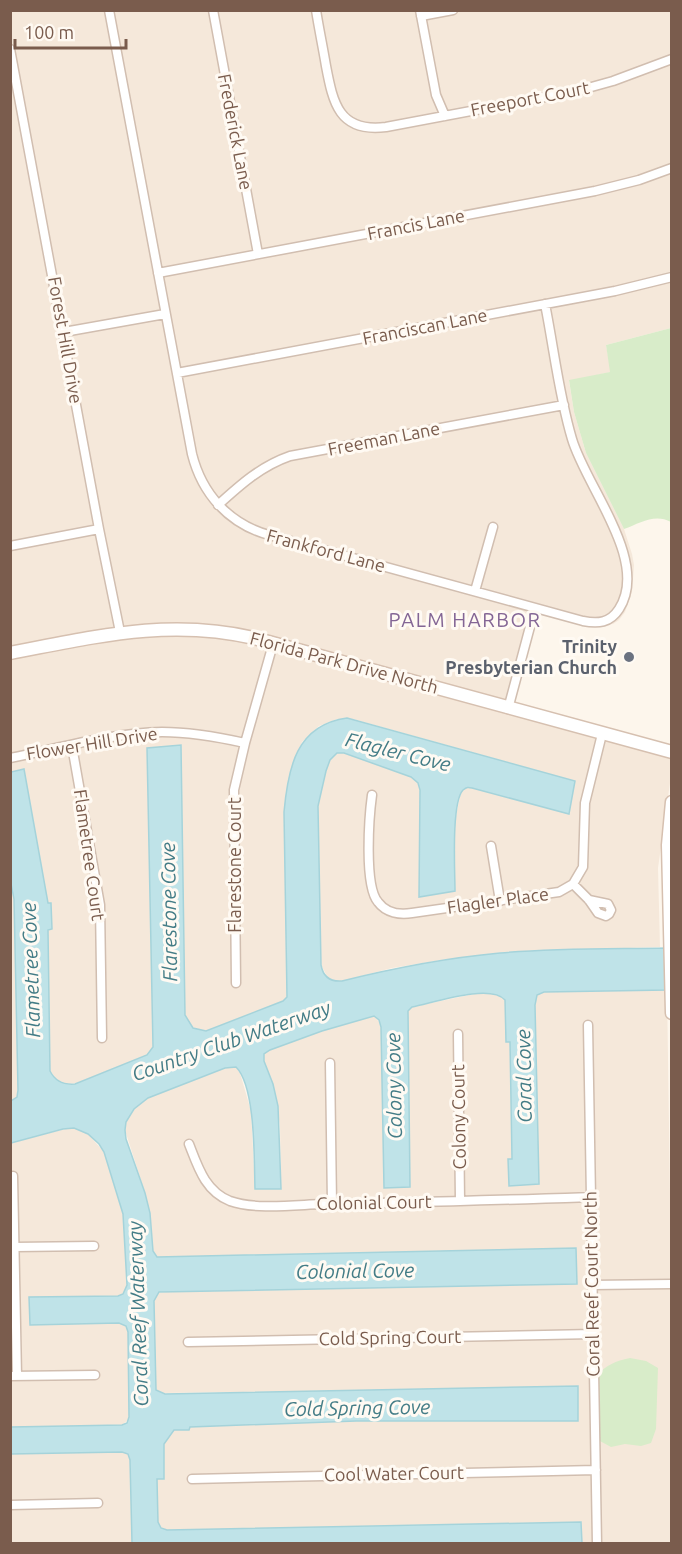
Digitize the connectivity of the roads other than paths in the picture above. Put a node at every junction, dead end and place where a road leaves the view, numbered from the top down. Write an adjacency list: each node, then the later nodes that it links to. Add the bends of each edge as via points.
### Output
1 (109, 10): 11 (street, Frankford Lane)
2 (213, 10): 10 (street, Frederick Lane)
3 (316, 10): 8 (street, Freeport Court, via 332,95 347,119 369,128)
4 (453, 10): 5 (street)
5 (421, 14): 8 (street, via 436,95)
6 (10, 48): 15 (street, Forest Hill Drive)
7 (672, 59): 8 (street, Freeport Court, via 590,88)
8 (445, 116)
9 (672, 168): 10 (street, Francis Lane, via 595,191)
10 (258, 254): 11 (street, Francis Lane)
11 (158, 273): 14 (street, Frankford Lane)
12 (672, 277): 13 (street, Franciscan Lane)
13 (545, 304): 16 (street, Franciscan Lane); 17 (street, Frankford Lane)
14 (165, 314): 15 (street); 16 (street, Frankford Lane)
15 (64, 332): 20 (street, Forest Hill Drive)
16 (177, 373): 18 (street, Frankford Lane, via 196,470)
17 (564, 405): 18 (street, Freeman Lane, via 290,456 253,474); 23 (street, Frankford Lane, via 581,463 623,549 626,591 617,612 602,622)
18 (218, 505): 22 (street, Frankford Lane, via 239,522 262,533)
19 (493, 527): 22 (street)
20 (99, 529): 21 (street); 24 (street, Forest Hill Drive)
21 (10, 546)
22 (475, 591): 23 (street, Frankford Lane)
23 (535, 608): 27 (street)
24 (120, 632): 25 (street, Florida Park Drive North, via 197,629); 26 (street, Florida Park Drive North)
25 (273, 644): 27 (street, Florida Park Drive North); 29 (street, Flarestone Court)
26 (10, 652)
27 (508, 709): 28 (street, Florida Park Drive North)
28 (602, 734): 31 (street, Florida Park Drive North); 36 (street, Flagler Place, via 585,803 584,864)
29 (245, 743): 30 (street, Flower Hill Drive, via 163,732); 40 (street, Flarestone Court, via 234,798)
30 (72, 746): 32 (street, Flower Hill Drive); 45 (street, Flametree Court, via 100,905)
31 (672, 752)
32 (10, 758)
33 (372, 795): 37 (street, Flagler Place, via 370,882 381,905 406,914)
34 (672, 802): 39 (street, via 668,845)
35 (491, 846): 37 (street)
36 (573, 884): 37 (street, Flagler Place, via 559,892); 38 (street)
37 (500, 900)
38 (589, 900)
39 (670, 932): 41 (street)
40 (236, 983)
41 (671, 1004): 42 (street)
42 (672, 1013)
43 (588, 1025): 49 (street, Coral Reef Court North)
44 (458, 1034): 50 (street, Colony Court)
45 (102, 1038)
46 (330, 1063): 51 (street)
47 (189, 1144): 51 (street, Colonial Court, via 205,1181 228,1200 249,1205)
48 (13, 1176): 53 (street)
49 (590, 1197): 50 (street, Colonial Court); 55 (street, Coral Reef Court North)
50 (460, 1201): 51 (street, Colonial Court)
51 (332, 1204)
52 (94, 1246): 53 (street)
53 (15, 1247): 59 (street)
54 (672, 1284): 55 (street)
55 (592, 1285): 56 (street, Coral Reef Court North)
56 (593, 1335): 57 (street, Cold Spring Court); 60 (street, Coral Reef Court North)
57 (188, 1342)
58 (95, 1375): 59 (street)
59 (14, 1376)
60 (596, 1470): 61 (street, Cool Water Court); 64 (street, Coral Reef Court North)
61 (192, 1479)
62 (98, 1503): 63 (street)
63 (10, 1505)
64 (597, 1544)

